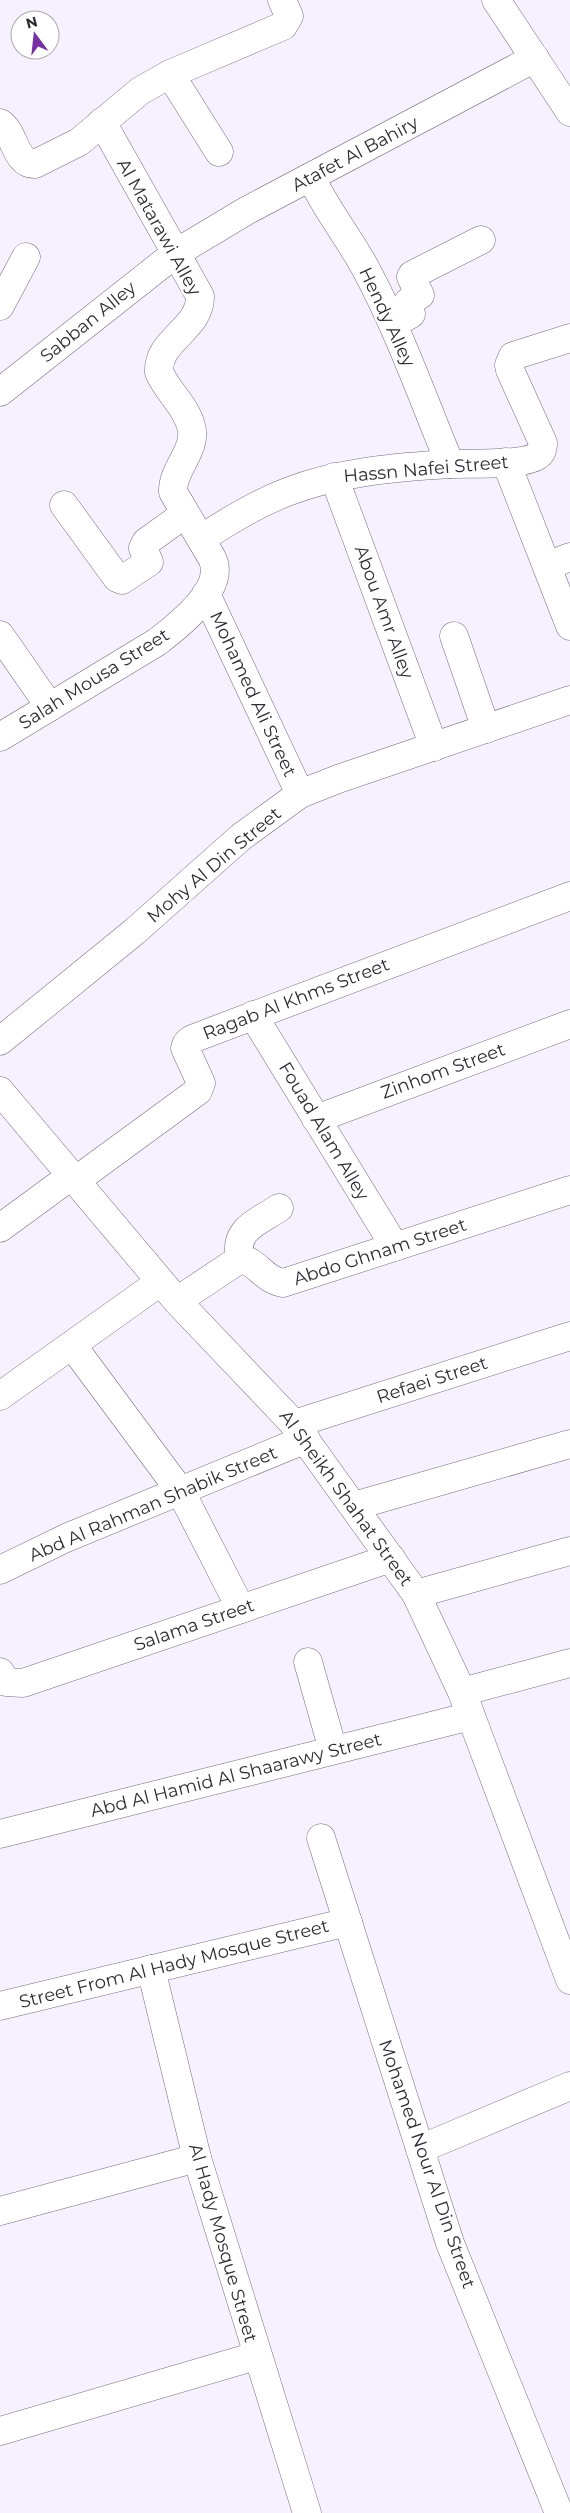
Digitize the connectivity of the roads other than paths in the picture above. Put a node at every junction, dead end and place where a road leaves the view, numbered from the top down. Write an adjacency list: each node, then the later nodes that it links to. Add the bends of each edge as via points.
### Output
1 (496, 0): 3 (street)
2 (286, 8): 4 (street, via 286,24 279,29)
3 (535, 58): 5 (street); 9 (street, Atafet Al Bahiry)
4 (170, 74): 6 (street, via 140,91); 8 (street)
5 (570, 112)
6 (102, 122): 7 (street, via 79,142 32,164 23,160 7,128); 11 (street, Al Matarawi Alley)
7 (0, 123)
8 (219, 152)
9 (311, 177): 11 (street, Atafet Al Bahiry); 14 (street, Hendy Alley, via 368,273)
10 (480, 240): 14 (street, via 412,275 420,295 408,302 411,314)
11 (176, 252): 16 (street, Sabban Alley); 21 (street, Al Matarawi Alley, via 197,289 200,304 195,318 165,351 158,365 162,379 186,415 192,433 192,442 172,482 172,492)
12 (26, 257): 13 (street)
13 (0, 306)
14 (393, 324): 18 (street, Hendy Alley)
15 (570, 338): 17 (street, Hassn Nafei Street, via 513,356 510,360 510,370 543,443 542,450 534,458)
16 (0, 392)
17 (506, 462): 18 (street, Hassn Nafei Street); 23 (street)
18 (450, 464): 19 (street, Hassn Nafei Street)
19 (334, 478): 22 (street, Hassn Nafei Street, via 288,491 242,512); 32 (street, Abou Amr Alley)
20 (64, 505): 21 (street, via 117,578 122,580 150,562 144,548 146,542)
21 (185, 514): 22 (street, Al Matarawi Alley)
22 (200, 539): 24 (street, Al Matarawi Alley, via 216,568)
23 (558, 562): 25 (street)
24 (206, 594): 29 (street, Salah Mousa Street, via 192,613 157,642); 33 (street, Mohamed Ali Street)
25 (570, 626)
26 (0, 635): 29 (street)
27 (454, 636): 30 (street)
28 (570, 700): 30 (street, Mohy Al Din Street)
29 (50, 707): 31 (street, Salah Mousa Street)
30 (486, 729): 32 (street, Mohy Al Din Street)
31 (0, 737)
32 (434, 747): 33 (street, Mohy Al Din Street)
33 (300, 794): 37 (street, Mohy Al Din Street, via 241,837 134,932)
34 (570, 896): 35 (street, Ragab Al Khms Street)
35 (253, 1015): 39 (street, Fouad Alam Alley); 40 (street, Ragab Al Khms Street, via 186,1043 186,1054 201,1083 198,1091)
36 (570, 1024): 39 (street, Zinhom Street)
37 (0, 1041)
38 (0, 1091): 40 (street, Al Sheikh Shahat Street)
39 (316, 1119): 44 (street, Fouad Alam Alley)
40 (73, 1178): 43 (street); 46 (street, Al Sheikh Shahat Street)
41 (570, 1190): 44 (street, Abdo Ghnam Street)
42 (279, 1208): 45 (street, via 242,1233 237,1246)
43 (0, 1228)
44 (395, 1247): 45 (street, Abdo Ghnam Street, via 283,1283 264,1277 249,1260)
45 (240, 1259): 46 (street)
46 (169, 1292): 48 (street); 50 (street, Al Sheikh Shahat Street)
47 (570, 1336): 50 (street, Refaei Street)
48 (72, 1345): 49 (street); 52 (street)
49 (0, 1396)
50 (300, 1431): 52 (street, Abd Al Rahman Shabik Street); 53 (street, Al Sheikh Shahat Street)
51 (570, 1444): 53 (street)
52 (181, 1492): 56 (street, Abd Al Rahman Shabik Street, via 66,1538); 58 (street)
53 (354, 1506): 55 (street, Al Sheikh Shahat Street)
54 (570, 1551): 57 (street)
55 (391, 1558): 57 (street, Al Sheikh Shahat Street); 58 (street, Salama Street)
56 (0, 1570)
57 (416, 1594): 62 (street, Al Sheikh Shahat Street)
58 (241, 1609): 61 (street, Salama Street, via 23,1683 6,1682)
59 (308, 1662): 63 (street)
60 (570, 1663): 62 (street, Abd Al Hamid Al Shaarawy Street)
61 (0, 1672)
62 (467, 1704): 63 (street, Abd Al Hamid Al Shaarawy Street); 68 (street, Al Sheikh Shahat Street)
63 (333, 1750): 64 (street, Abd Al Hamid Al Shaarawy Street)
64 (0, 1833)
65 (321, 1838): 66 (street, Mohamed Nour Al Din Street)
66 (348, 1922): 67 (street, Street From Al Hady Mosque Street); 71 (street, Mohamed Nour Al Din Street)
67 (151, 1969): 69 (street, Street From Al Hady Mosque Street); 72 (street, Al Hady Mosque Street)
68 (570, 1980)
69 (0, 2006)
70 (570, 2086): 71 (street)
71 (420, 2149): 76 (street, Mohamed Nour Al Din Street, via 450,2243)
72 (197, 2158): 73 (street); 74 (street, Al Hady Mosque Street)
73 (0, 2211)
74 (256, 2356): 75 (street); 77 (street, Al Hady Mosque Street)
75 (0, 2431)
76 (560, 2495)
77 (307, 2513)

